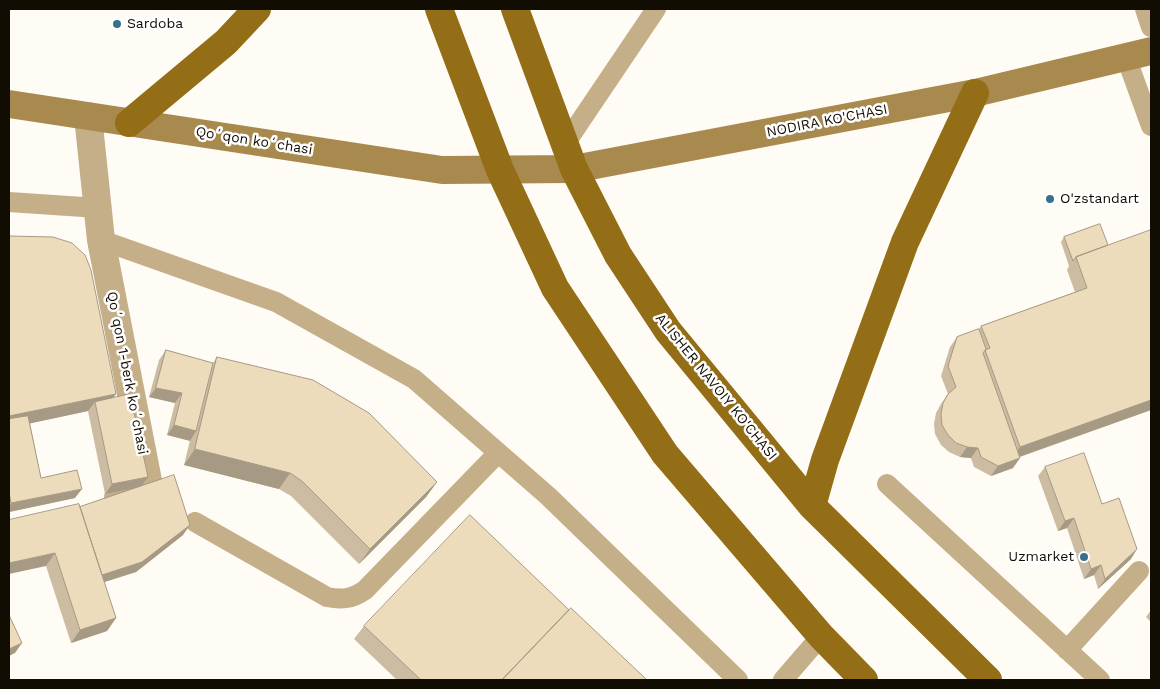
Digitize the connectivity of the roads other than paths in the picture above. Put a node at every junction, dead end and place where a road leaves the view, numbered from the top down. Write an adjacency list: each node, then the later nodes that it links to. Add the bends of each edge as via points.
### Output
1 (257, 9): 11 (main road, via 226,42)
2 (439, 9): 14 (main road)
3 (515, 9): 13 (main road, ALISHER NAVOIY KO'CHASI)
4 (655, 9): 13 (lane)
5 (1145, 9): 6 (lane)
6 (1151, 26)
7 (1139, 54): 8 (main road, NODIRA KO'CHASI); 12 (lane)
8 (976, 93): 13 (main road, NODIRA KO'CHASI); 21 (main road, via 905,242)
9 (9, 104): 10 (main road, Qoʻqon koʻchasi)
10 (88, 116): 11 (main road, Qoʻqon koʻchasi); 16 (street, Qoʻqon 1-berk koʻchasi)
11 (129, 122): 14 (main road, Qoʻqon koʻchasi, via 442,170)
12 (1151, 126)
13 (569, 156): 14 (main road, NODIRA KO'CHASI); 21 (main road, ALISHER NAVOIY KO'CHASI, via 618,255 668,331)
14 (500, 170): 24 (main road, via 555,288 664,454)
15 (9, 202): 16 (lane)
16 (98, 208): 17 (street, Qoʻqon 1-berk koʻchasi)
17 (101, 240): 18 (lane, via 276,302 414,379); 20 (street, Qoʻqon 1-berk koʻchasi, via 149,486 142,492)
18 (498, 453): 22 (lane, via 356,597 341,600 328,597); 26 (lane, via 548,496)
19 (887, 484): 25 (lane)
20 (91, 504)
21 (812, 506): 29 (main road, ALISHER NAVOIY KO'CHASI)
22 (195, 522)
23 (1139, 571): 25 (lane)
24 (821, 636): 27 (lane); 28 (main road)
25 (1067, 650): 30 (lane)
26 (738, 680)
27 (782, 680)
28 (864, 680)
29 (988, 680)
30 (1100, 680)

